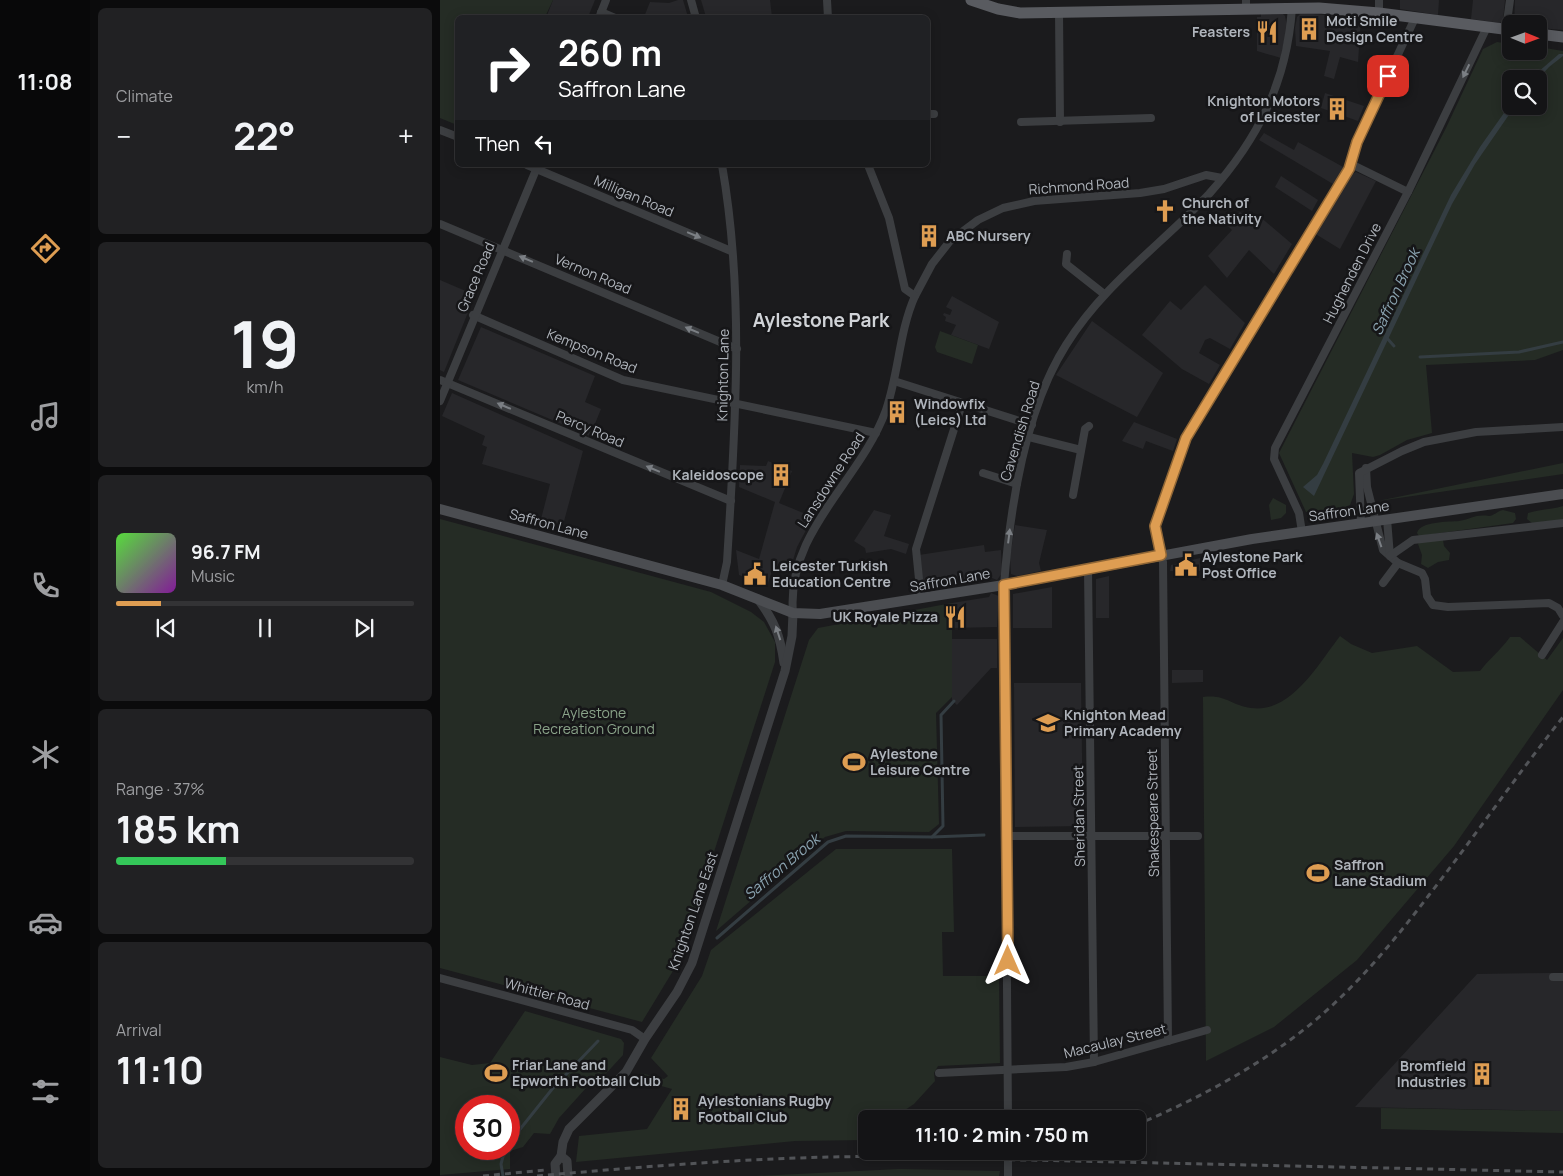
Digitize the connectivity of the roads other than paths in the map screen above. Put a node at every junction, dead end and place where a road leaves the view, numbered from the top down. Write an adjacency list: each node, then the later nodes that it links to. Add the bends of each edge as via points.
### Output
1 (606, 0): 11 (street)
2 (691, 0): 12 (street)
3 (828, 0): 13 (street)
4 (971, 0): 9 (main road, via 1013,12)
5 (1378, 0): 10 (street)
6 (1510, 0): 14 (street)
7 (1246, 4): 8 (main road); 9 (main road)
8 (1292, 8): 10 (main road); 29 (street, Cavendish Road, via 1286,55 1274,95 1251,138)
9 (1059, 12): 22 (street)
10 (1379, 13): 15 (main road)
11 (600, 15)
12 (695, 15)
13 (828, 15)
14 (1510, 15)
15 (1415, 18): 16 (main road); 25 (street, Shakespeare Street, via 1357,142)
16 (1487, 27): 17 (main road); 30 (street, Hughenden Drive, one-way to 30)
17 (1502, 29)
18 (1548, 35): 19 (main road)
19 (1563, 37)
20 (1150, 118): 22 (street)
21 (1021, 122): 22 (street)
22 (1060, 122)
23 (440, 130): 24 (street)
24 (455, 136)
25 (1351, 164): 30 (street); 62 (street, Shakespeare Street, via 1186,438 1155,526)
26 (537, 167): 32 (street, Grace Road); 33 (street, Milligan Road, one-way to 33)
27 (722, 167): 33 (street, Knighton Lane)
28 (869, 167): 36 (street, via 889,218 905,289)
29 (1222, 178): 35 (street, Cavendish Road); 36 (street, Richmond Road, via 1206,175 1148,192 1104,198 1034,201 1003,208 978,220 950,241 932,264)
30 (1408, 192): 61 (street, Hughenden Drive, via 1274,453 1299,513)
31 (440, 224): 32 (street, Vernon Road)
32 (502, 249): 37 (street, Grace Road); 38 (street, Vernon Road, one-way to 32)
33 (731, 251): 38 (street, Knighton Lane)
34 (1067, 254): 35 (street, via 1066,264)
35 (1104, 294): 44 (street, Cavendish Road, via 1065,347 1051,373)
36 (915, 296): 40 (street, Lansdowne Road, via 906,322)
37 (473, 316): 39 (street, Grace Road); 42 (street, Kempson Road, via 623,380)
38 (737, 349): 42 (street, Knighton Lane)
39 (444, 381): 41 (street, Grace Road); 55 (street, Percy Road, one-way to 39)
40 (894, 381): 43 (street); 47 (street, Lansdowne Road)
41 (440, 401)
42 (736, 403): 47 (street, Kempson Road); 55 (street, Knighton Lane)
43 (962, 404): 44 (street); 70 (street, via 916,548)
44 (1032, 425): 48 (street, Cavendish Road)
45 (1089, 426): 49 (street, via 1085,429)
46 (1563, 427): 50 (street, via 1488,431 1440,439 1413,446)
47 (876, 433): 71 (street, Lansdowne Road, via 801,554 793,585)
48 (1029, 437): 49 (street); 52 (street, Cavendish Road)
49 (1082, 450): 54 (street)
50 (1366, 468): 58 (street); 59 (street, via 1358,477)
51 (983, 473): 52 (street)
52 (1017, 484): 68 (street, Cavendish Road, one-way to 52)
53 (1563, 494): 57 (main road, Saffron Lane)
54 (1073, 495)
55 (731, 501): 67 (street, Knighton Lane, via 726,574)
56 (440, 509): 67 (main road, Saffron Lane)
57 (1387, 519): 58 (main road, Saffron Lane); 63 (street)
58 (1374, 521): 59 (main road, Saffron Lane); 63 (street, one-way to 58, via 1383,550)
59 (1361, 523): 61 (main road, Saffron Lane)
60 (1563, 523): 63 (street, via 1413,540)
61 (1302, 532): 62 (main road, Saffron Lane)
62 (1161, 555): 65 (main road, Saffron Lane); 78 (street, Shakespeare Street)
63 (1390, 556): 64 (street)
64 (1398, 563): 66 (street); 72 (street, via 1422,573 1430,602 1438,607 1548,603 1558,608)
65 (1088, 569): 68 (main road, Saffron Lane); 77 (street, Sheridan Street)
66 (1383, 583)
67 (722, 585): 69 (main road, Saffron Lane)
68 (1004, 585): 70 (main road, Saffron Lane); 76 (street, Cavendish Road)
69 (758, 599): 71 (main road, Saffron Lane); 75 (street, Knighton Lane East, one-way to 69, via 780,636)
70 (921, 599): 71 (main road, Saffron Lane, via 840,612)
71 (793, 613): 75 (street, Knighton Lane East)
72 (1563, 616)
73 (1563, 622): 74 (street)
74 (1542, 655)
75 (785, 671): 84 (street, Knighton Lane East, via 692,963)
76 (1007, 836): 77 (street); 87 (street, Cavendish Road)
77 (1092, 836): 78 (street); 86 (street, Sheridan Street)
78 (1166, 836): 79 (street); 85 (street, Shakespeare Street)
79 (1198, 836)
80 (1553, 977): 81 (street)
81 (1563, 977)
82 (440, 978): 84 (street, Whittier Road, via 632,1030)
83 (1208, 1030): 85 (street, Macaulay Street)
84 (645, 1039): 90 (street, Knighton Lane East, via 619,1081 569,1130)
85 (1168, 1041): 86 (street, Macaulay Street)
86 (1094, 1062): 87 (street, Macaulay Street, via 1052,1069)
87 (1009, 1071): 88 (street, Macaulay Street); 89 (street, Cavendish Road)
88 (938, 1073)
89 (1008, 1110)
90 (561, 1156): 92 (street, Knighton Lane East, via 555,1164); 93 (street, via 567,1161)
91 (1008, 1160): 94 (street)
92 (556, 1176)
93 (568, 1176)
94 (1008, 1176)

